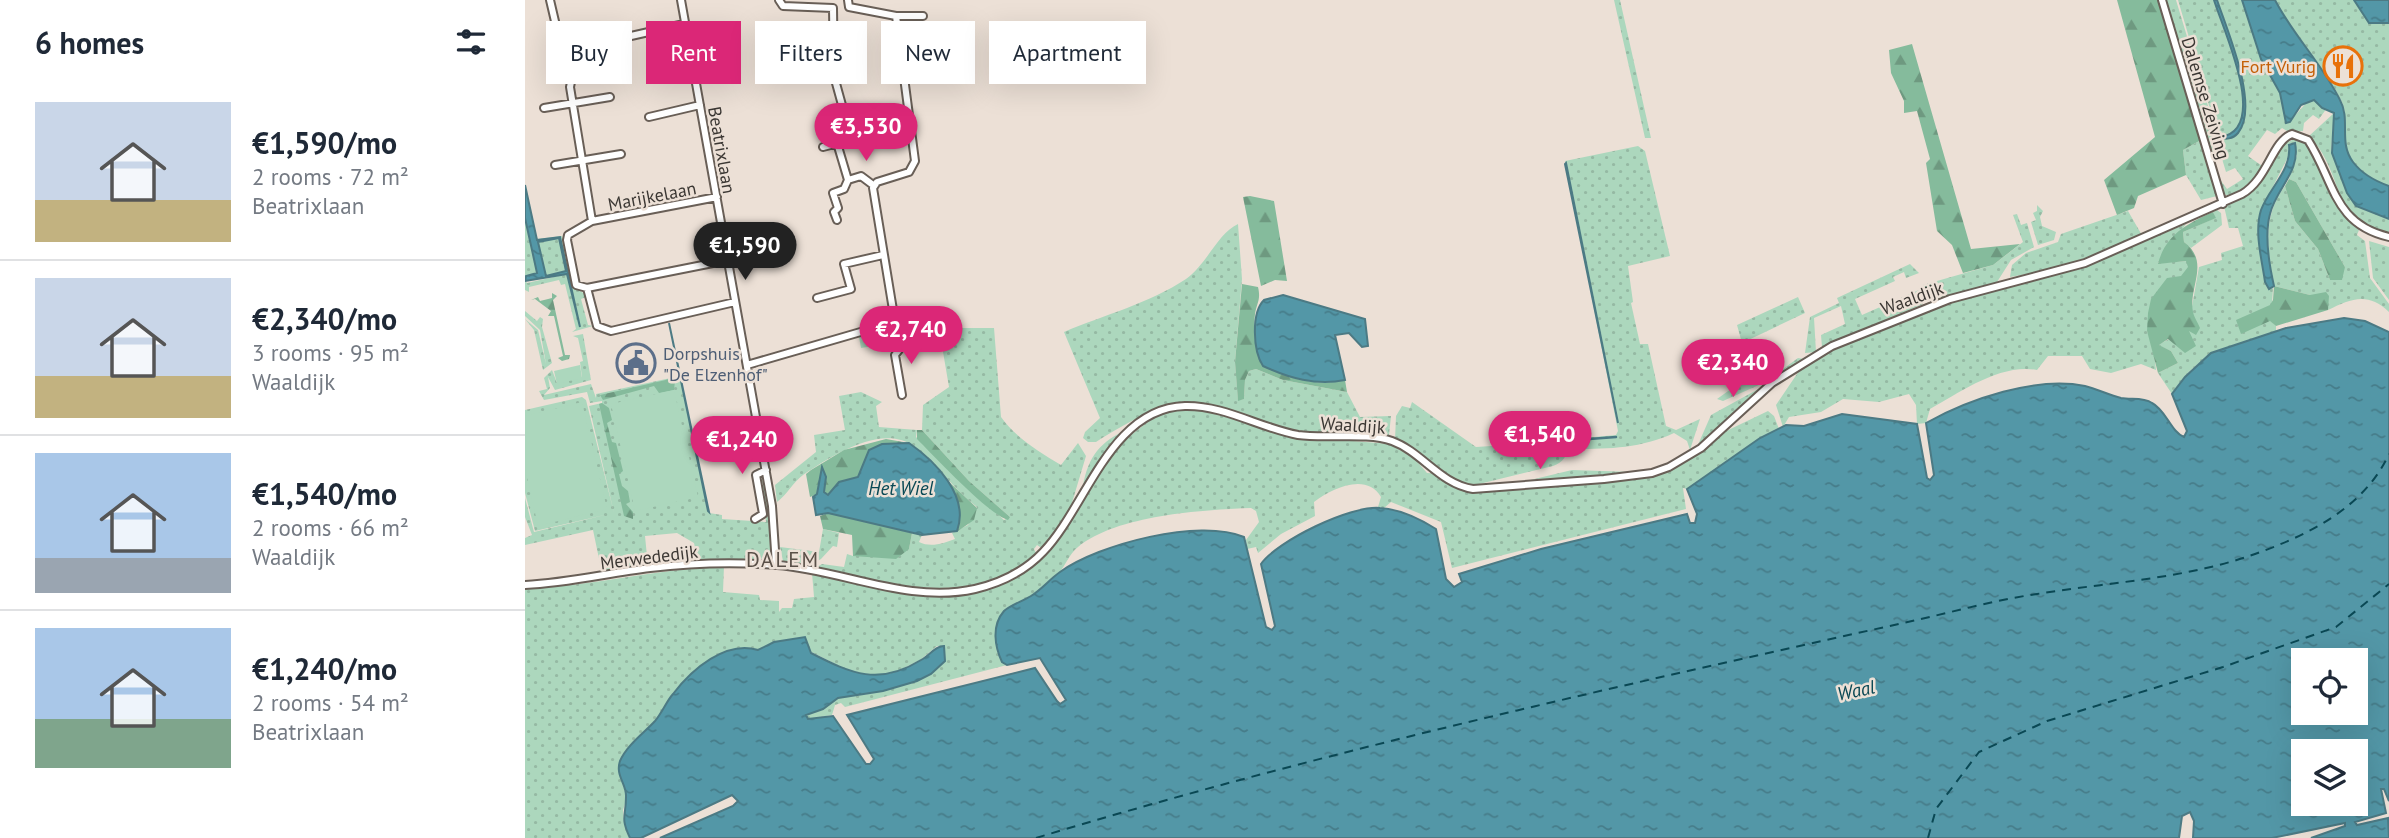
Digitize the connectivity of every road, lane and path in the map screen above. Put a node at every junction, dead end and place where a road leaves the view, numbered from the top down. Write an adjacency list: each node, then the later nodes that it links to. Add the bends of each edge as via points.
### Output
1 (550, 0): 9 (street)
2 (681, 0): 10 (street, Beatrixlaan)
3 (779, 0): 6 (street, via 783,6)
4 (2162, 0): 28 (street, Dalemse Zeiving)
5 (848, 3): 6 (street); 7 (street)
6 (833, 8): 11 (street)
7 (896, 16): 8 (street); 26 (street, via 914,164 906,174)
8 (923, 16)
9 (555, 21)
10 (684, 21)
11 (833, 21)
12 (570, 84): 16 (street)
13 (696, 84): 17 (street, Beatrixlaan)
14 (836, 84): 20 (street, via 850,134)
15 (610, 97): 16 (street)
16 (573, 103): 18 (street); 23 (street)
17 (700, 105): 19 (street); 27 (street, Beatrixlaan)
18 (544, 108)
19 (649, 117)
20 (837, 143): 21 (street); 25 (street)
21 (823, 147)
22 (621, 154): 23 (street)
23 (582, 160): 24 (street); 30 (street)
24 (555, 165)
25 (848, 180): 26 (street, via 863,177); 29 (street, via 844,189 833,193)
26 (873, 185): 32 (street)
27 (717, 197): 30 (street, Marijkelaan); 33 (street, Beatrixlaan)
28 (2223, 204): 31 (street, Waaldijk, via 2257,183 2281,140 2296,134 2310,143 2349,218 2364,229); 42 (street, Waaldijk, via 2085,263 1951,299 1832,346 1772,383 1693,453 1652,473 1473,489 1448,481 1391,441 1296,434 1184,406 1159,413 1122,439 1049,546 1031,564 998,582 971,590 932,592)
29 (837, 220)
30 (592, 221): 34 (street, via 567,237 576,285)
31 (2389, 237)
32 (883, 255): 35 (street, via 844,264 851,289); 37 (street)
33 (728, 261): 34 (street); 36 (street, Beatrixlaan)
34 (587, 288): 36 (street, via 597,326 611,331)
35 (817, 298)
36 (735, 302): 38 (street, Beatrixlaan)
37 (895, 322): 38 (street); 39 (street)
38 (747, 365): 40 (street, Beatrixlaan)
39 (902, 395)
40 (766, 470): 41 (street, Beatrixlaan, via 756,475 762,514); 42 (street, Beatrixlaan)
41 (755, 519)
42 (776, 565): 43 (street, Merwededijk, via 688,565)
43 (525, 585)

